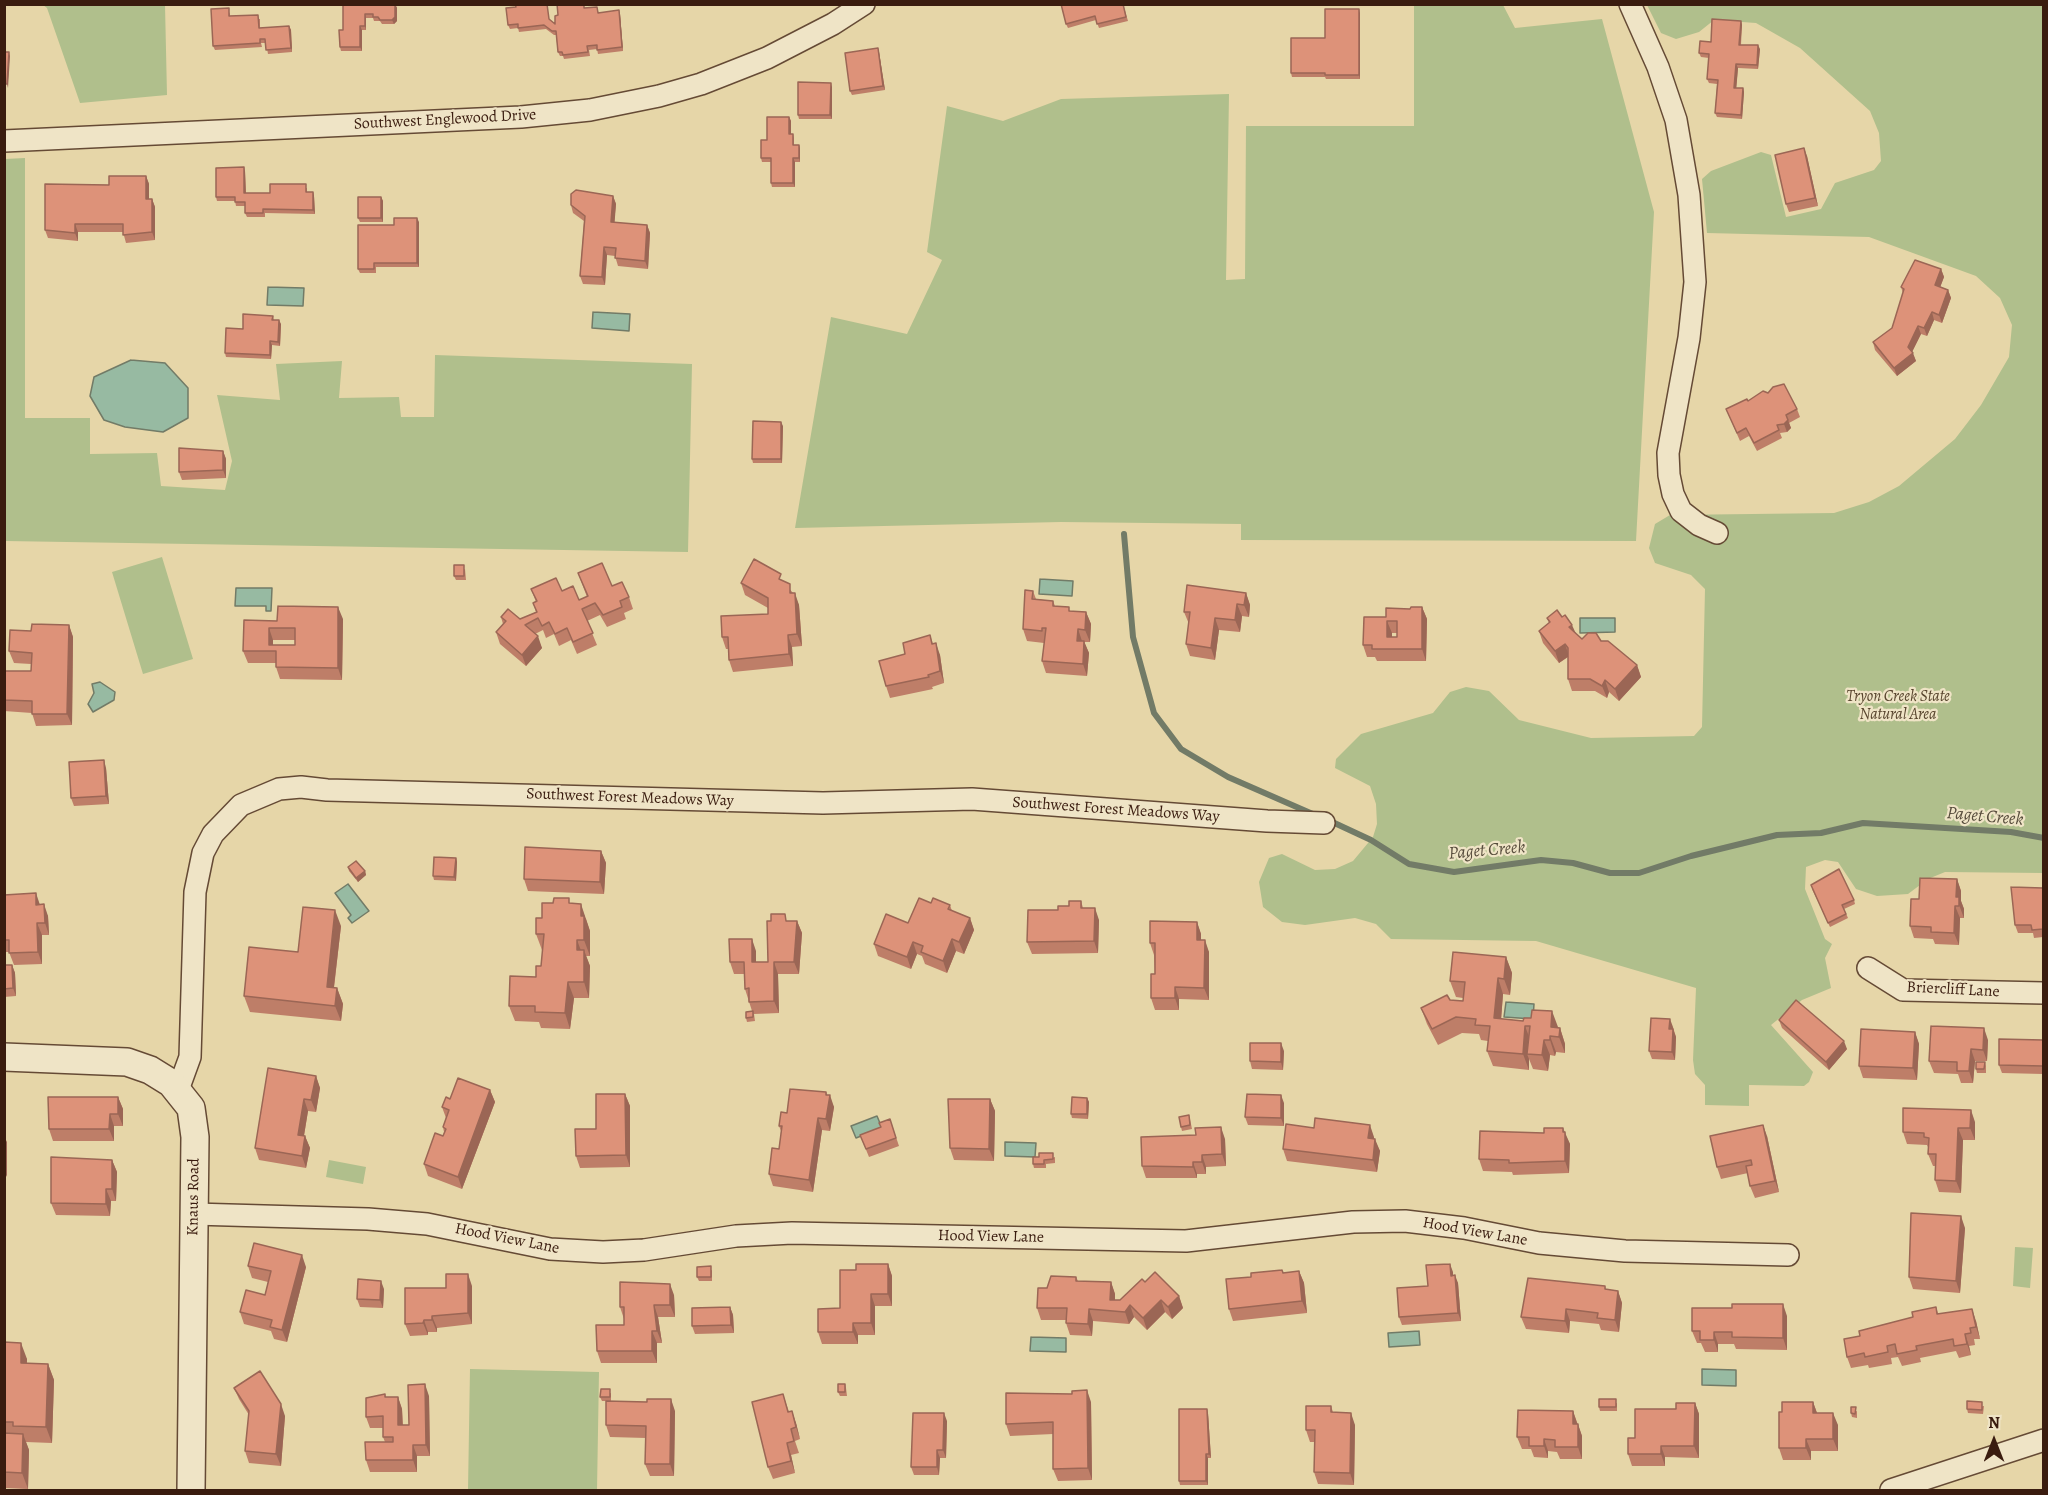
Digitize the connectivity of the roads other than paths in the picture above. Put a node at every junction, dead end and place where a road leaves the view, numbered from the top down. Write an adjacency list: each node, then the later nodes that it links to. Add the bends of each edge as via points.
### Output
1 (864, 4): 3 (street, Southwest Englewood Drive, via 767,58 701,84 590,110 521,117)
2 (1630, 4): 4 (street, via 1676,120 1689,195 1695,282 1668,453 1669,475 1681,511)
3 (4, 141)
4 (1717, 533)
5 (1324, 823): 9 (street, Southwest Forest Meadows Way, via 972,799 823,803 279,789 241,805 213,834 203,853 195,892 189,1057)
6 (1868, 968): 7 (street, Briercliff Lane, via 1903,990)
7 (2043, 993)
8 (4, 1057): 9 (street, Knaus Road, via 127,1062 158,1074)
9 (178, 1090): 10 (street, Knaus Road, via 187,1100 194,1120)
10 (194, 1214): 11 (street, Hood View Lane, via 427,1224 550,1249 603,1252 792,1233 1186,1241 1353,1222 1405,1221 1539,1243 1625,1251); 13 (street, Knaus Road)
11 (1788, 1255)
12 (2043, 1440): 14 (street)
13 (191, 1491)
14 (1891, 1491)

